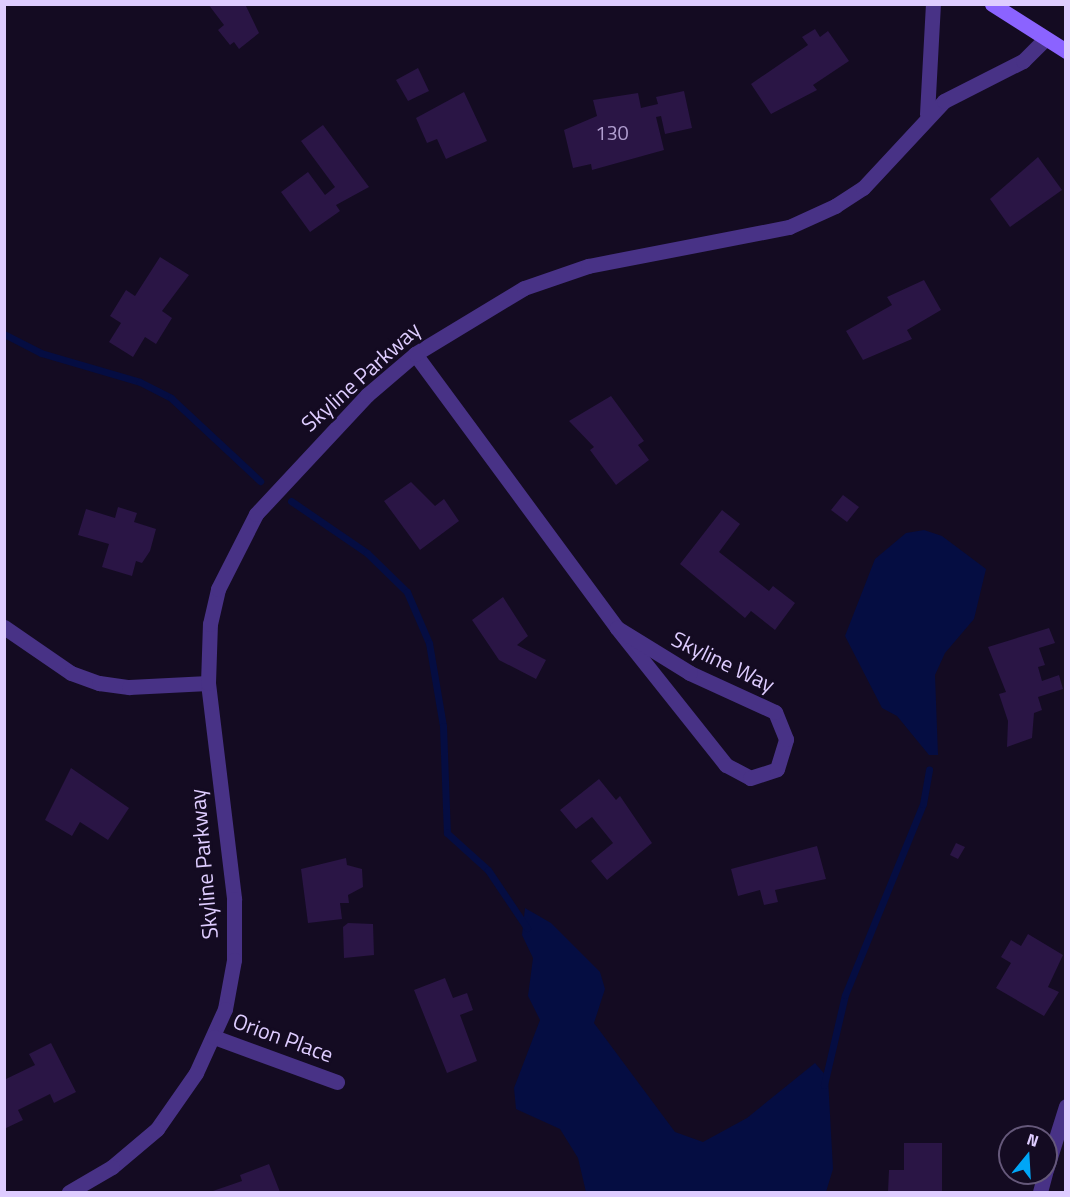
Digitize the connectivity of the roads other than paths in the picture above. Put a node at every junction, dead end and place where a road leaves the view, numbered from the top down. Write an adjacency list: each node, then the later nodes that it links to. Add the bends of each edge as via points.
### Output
1 (933, 4): 5 (street)
2 (992, 4): 3 (main road)
3 (1045, 39): 4 (main road); 5 (street, Skyline Parkway, via 1023,61)
4 (1065, 51)
5 (927, 114): 6 (street, Skyline Parkway, via 883,168 835,206 789,226 588,266 525,288)
6 (415, 354): 8 (street, Skyline Way); 9 (street, Skyline Parkway, via 326,436 256,514 218,589 210,624)
7 (4, 627): 9 (street, via 71,673 99,682 129,687)
8 (617, 628): 8 (street, Skyline Way, via 726,765 750,778 777,769 786,739 775,712 690,673)
9 (208, 683): 10 (street, Skyline Parkway, via 235,937 225,1009)
10 (214, 1037): 11 (street, Orion Place); 14 (street, Skyline Parkway, via 157,1129 112,1167)
11 (337, 1082)
12 (1065, 1107): 13 (street)
13 (1058, 1131)
14 (69, 1192)

